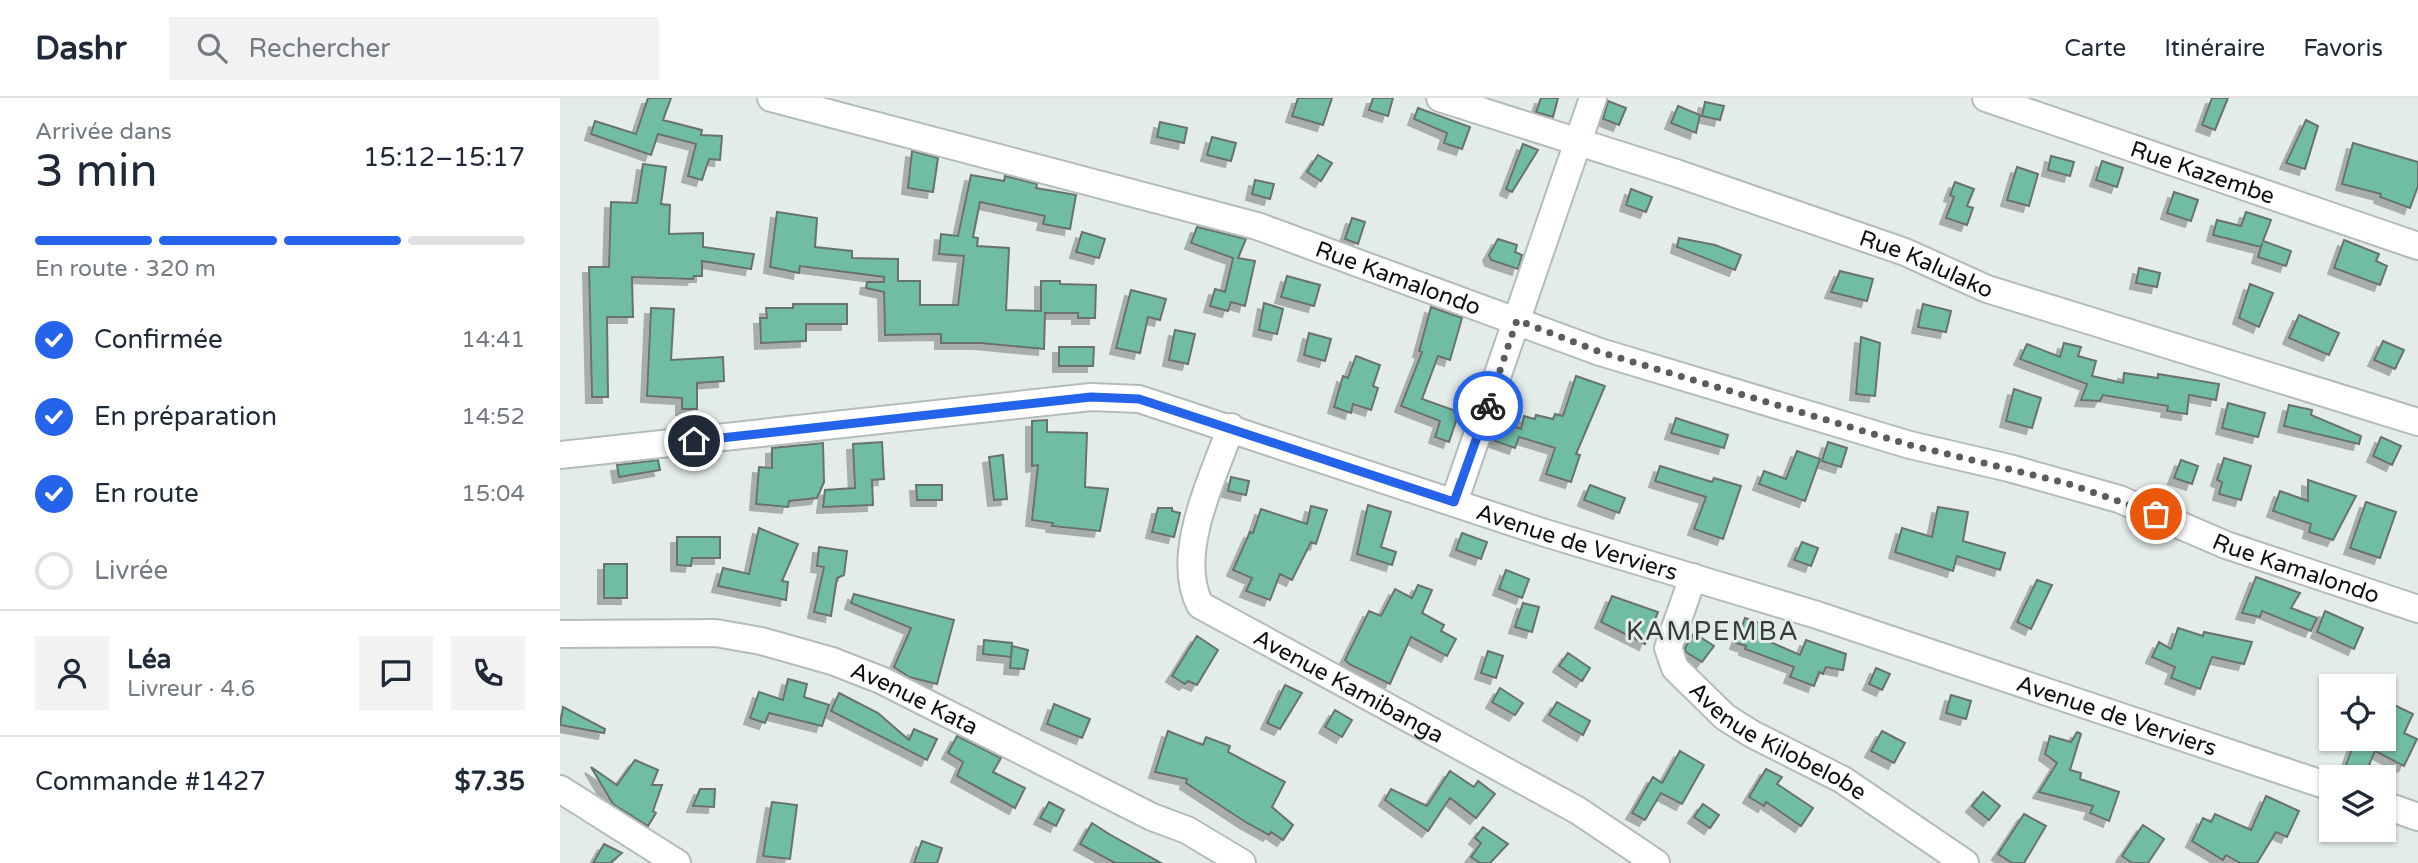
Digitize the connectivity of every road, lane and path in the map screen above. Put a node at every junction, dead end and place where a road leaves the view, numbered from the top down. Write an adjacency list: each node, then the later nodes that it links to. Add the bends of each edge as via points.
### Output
1 (771, 98): 7 (street, Rue Kamalondo, via 1215,213)
2 (1440, 98): 5 (street, Rue Kalulako)
3 (1593, 98): 5 (street)
4 (1986, 98): 6 (street, Rue Kazembe)
5 (1578, 142): 7 (street); 8 (street, Rue Kalulako, via 1905,252 1996,292)
6 (2418, 246)
7 (1517, 320): 11 (street); 13 (street, Rue Kamalondo, via 1600,352 1910,445 2119,499 2226,545)
8 (2418, 422)
9 (1231, 427): 10 (street, Avenue de Verviers, via 1139,399 1091,397); 11 (street, Avenue de Verviers); 21 (street, Avenue Kamibanga, via 1198,522 1190,571 1200,605 1577,810)
10 (560, 455)
11 (1454, 502): 12 (street, Avenue de Verviers)
12 (1693, 577): 15 (street, Avenue de Verviers); 22 (street, Avenue Kilobelobe, via 1668,648 1671,661 1684,677 1725,717 1843,780)
13 (2418, 609)
14 (560, 634): 20 (street, Avenue Kata, via 716,633 832,661 881,680 1152,817 1187,830)
15 (2319, 783)
16 (560, 789): 19 (street)
17 (2396, 809): 18 (street)
18 (2418, 817)
19 (677, 863)
20 (1242, 863)
21 (1656, 863)
22 (1965, 863)

